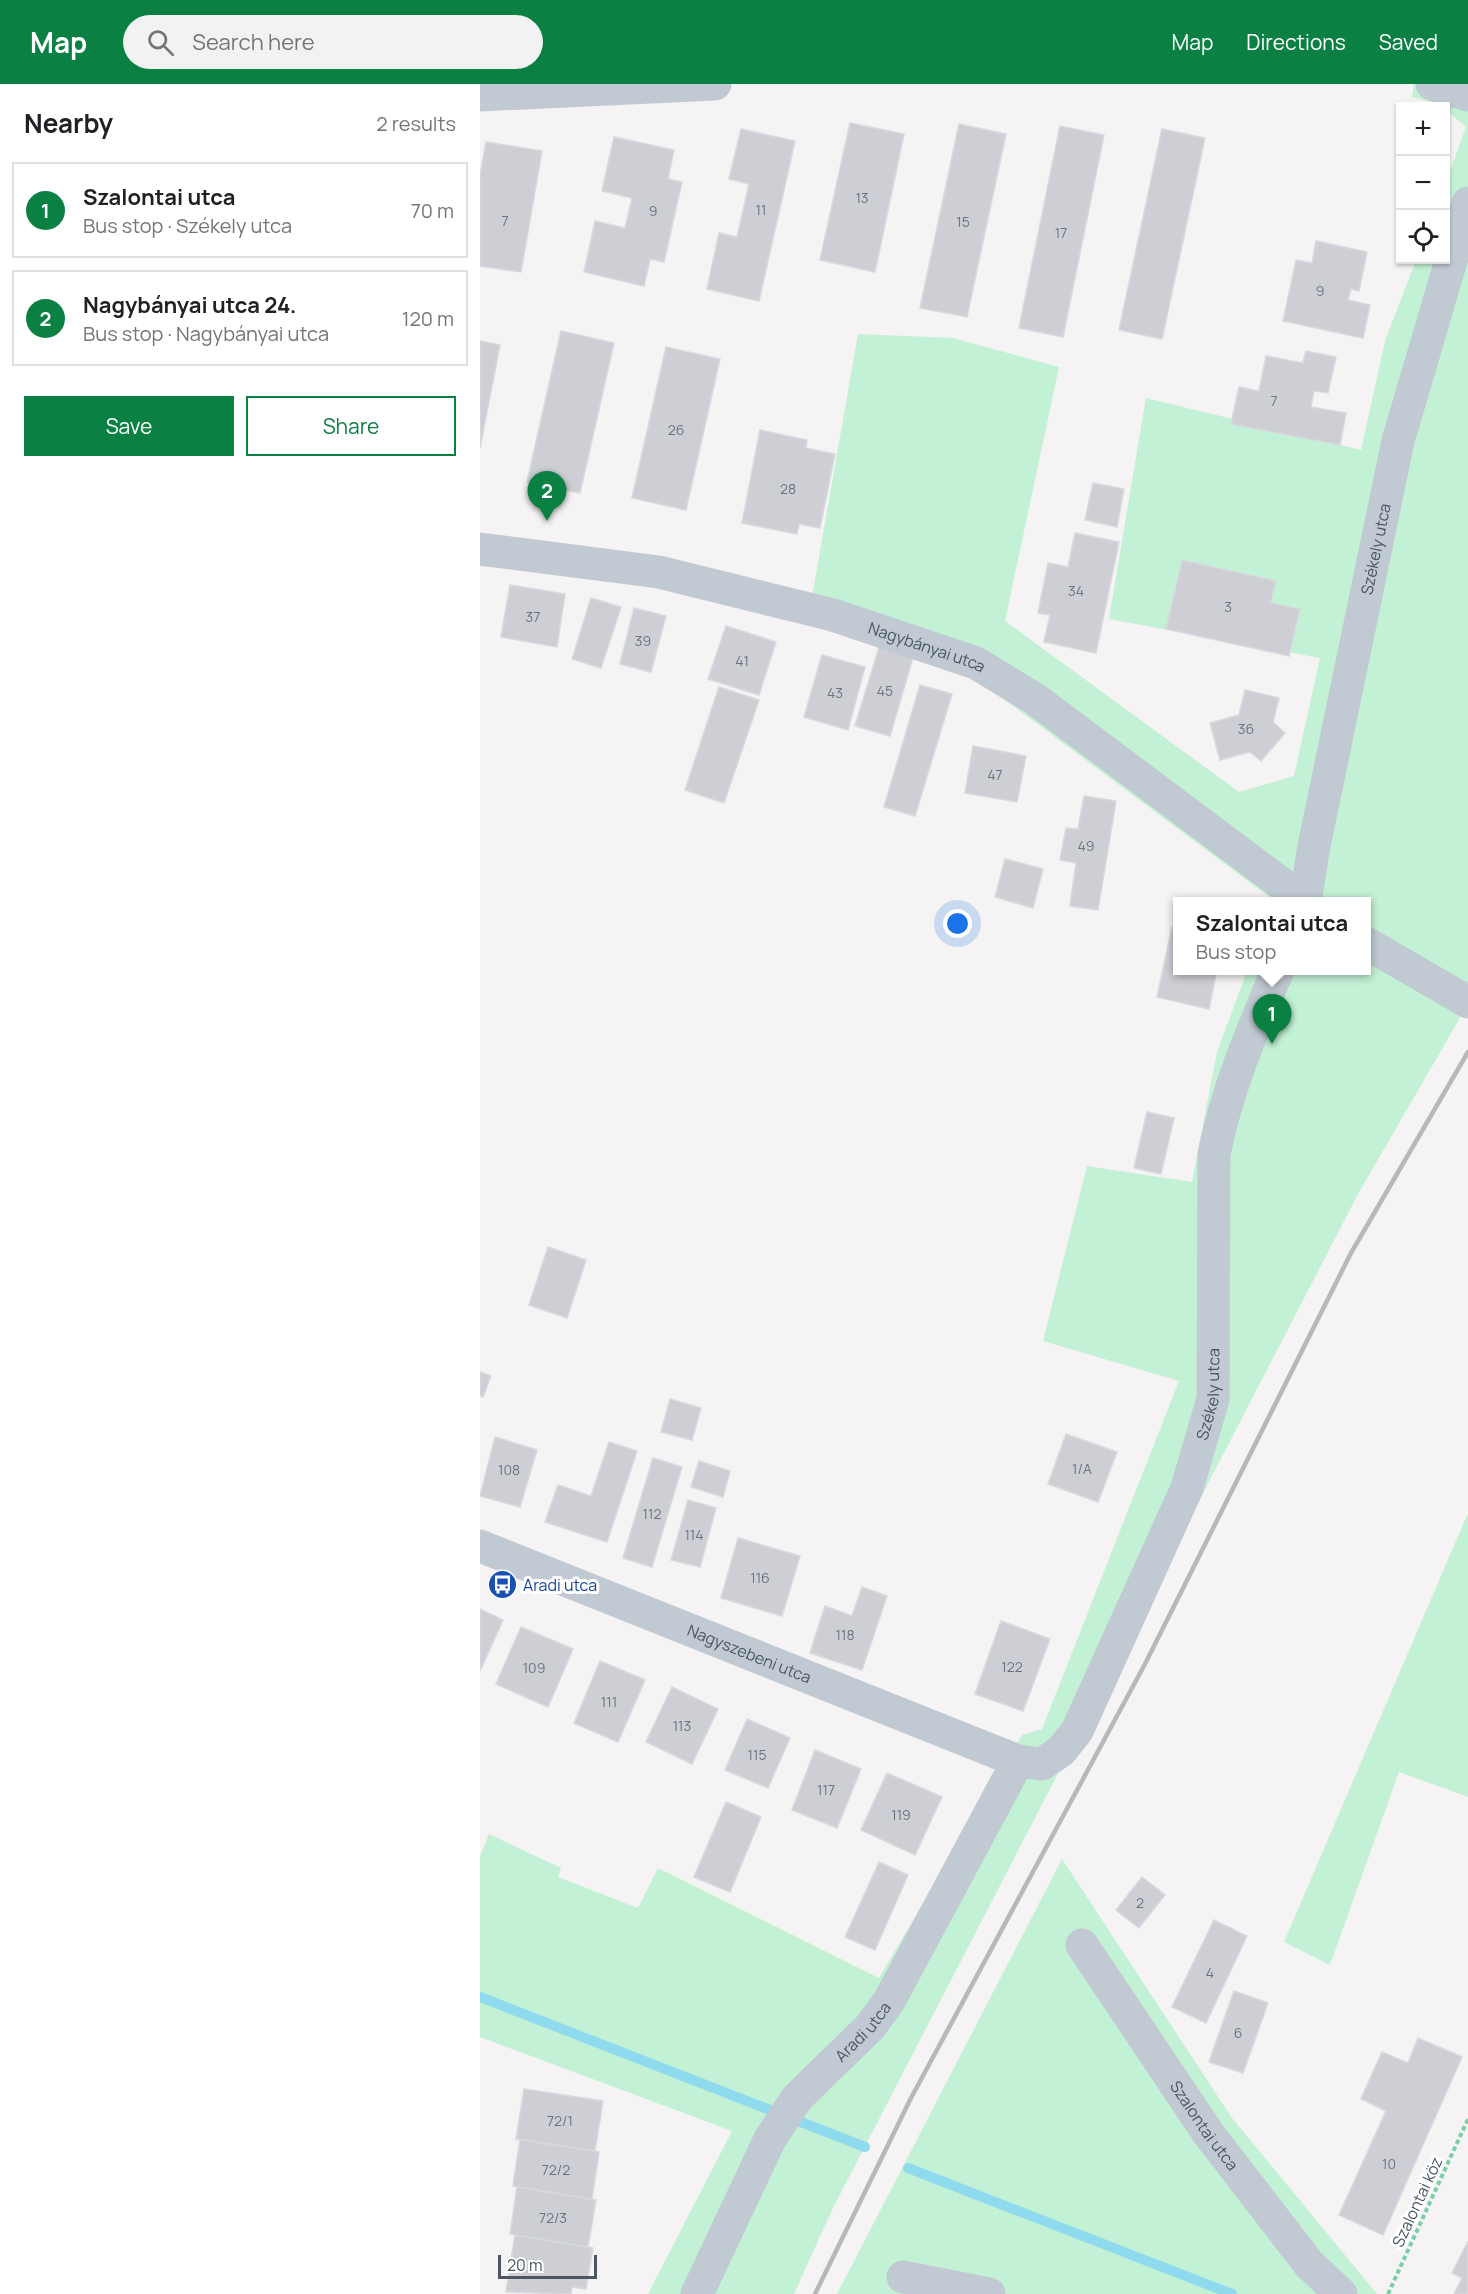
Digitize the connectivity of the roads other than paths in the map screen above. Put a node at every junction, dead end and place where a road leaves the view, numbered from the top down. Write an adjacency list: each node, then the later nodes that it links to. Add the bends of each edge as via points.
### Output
1 (715, 84): 3 (street)
2 (1432, 84): 4 (street)
3 (480, 95)
4 (1468, 95)
5 (1468, 203): 8 (street, Székely utca, via 1398,441)
6 (480, 549): 7 (street, Nagybányai utca, via 659,572 833,615 976,663 1035,699)
7 (1301, 897)
8 (1307, 897)
9 (1371, 946): 11 (street)
10 (1276, 975): 13 (street, Székely utca, via 1241,1053 1214,1154 1213,1399 1201,1448 1187,1488 1077,1731 1042,1764)
11 (1468, 1002)
12 (480, 1546): 13 (street, Nagyszebeni utca)
13 (1018, 1761): 16 (street, Aradi utca, via 889,2001 870,2027 796,2098 770,2139)
14 (1082, 1945): 18 (street, Szalontai utca, via 1208,2133 1309,2264)
15 (903, 2277): 17 (street)
16 (697, 2294)
17 (989, 2294)
18 (1341, 2294)

